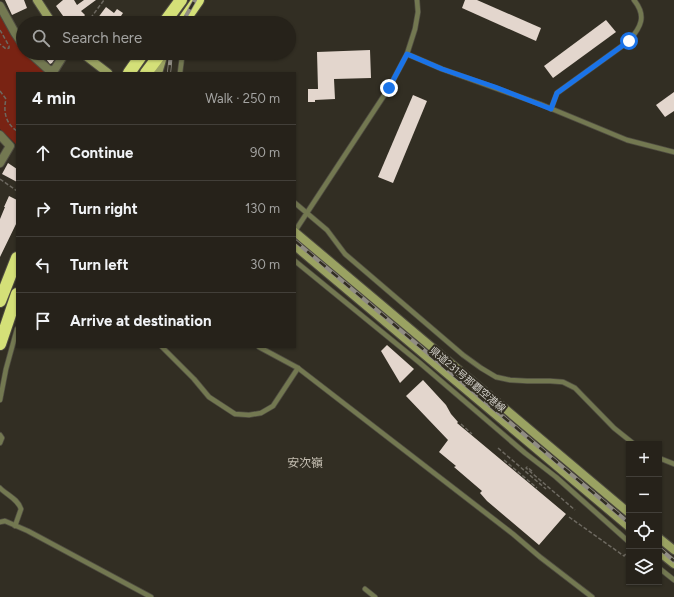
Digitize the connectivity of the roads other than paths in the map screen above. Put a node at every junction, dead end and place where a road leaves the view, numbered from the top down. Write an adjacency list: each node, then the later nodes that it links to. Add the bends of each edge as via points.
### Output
1 (37, 0): 7 (main road)
2 (181, 0): 8 (highway)
3 (198, 0): 9 (highway)
4 (418, 0): 11 (lane, via 415,29)
5 (634, 0): 24 (lane, via 641,10 638,30 629,41 557,93)
6 (0, 6): 10 (street)
7 (47, 16)
8 (169, 16)
9 (187, 16)
10 (16, 34)
11 (407, 54): 24 (lane); 29 (lane, via 389,88)
12 (38, 60): 13 (street, via 50,71 55,69)
13 (61, 60)
14 (91, 60): 19 (main road)
15 (138, 60): 20 (highway)
16 (156, 60): 21 (highway)
17 (162, 60): 22 (main road)
18 (182, 60): 23 (lane)
19 (107, 72)
20 (130, 72)
21 (147, 72)
22 (158, 72)
23 (180, 72)
24 (551, 109): 26 (lane, via 627,140)
25 (0, 135): 27 (street, via 10,146)
26 (674, 152)
27 (0, 162)
28 (296, 204): 29 (lane)
29 (307, 213): 30 (lane); 44 (lane, via 327,230 345,254 481,368 496,377 510,380 563,382 575,388)
30 (296, 230)
31 (296, 232): 49 (main road, 県道231号那覇空港線)
32 (296, 247): 51 (main road, 県道231号那覇空港線)
33 (16, 261): 36 (highway)
34 (296, 262): 53 (lane, via 556,477)
35 (16, 297): 38 (highway)
36 (0, 301)
37 (16, 333): 42 (lane)
38 (0, 344)
39 (163, 348): 41 (lane, via 209,397 235,414 249,416 273,406)
40 (261, 348): 41 (lane)
41 (298, 368): 63 (lane)
42 (0, 400)
43 (0, 434): 45 (lane)
44 (630, 441)
45 (0, 443)
46 (662, 459): 47 (lane)
47 (674, 464)
48 (0, 488): 52 (lane, via 19,503 21,509)
49 (626, 509)
50 (0, 522): 52 (lane, via 5,521)
51 (626, 524)
52 (15, 526): 61 (lane)
53 (626, 539)
54 (662, 540): 55 (main road)
55 (674, 550)
56 (662, 554): 57 (main road)
57 (674, 564)
58 (662, 570): 59 (lane)
59 (674, 580)
60 (365, 589): 62 (lane)
61 (151, 597)
62 (375, 597)
63 (592, 597)

